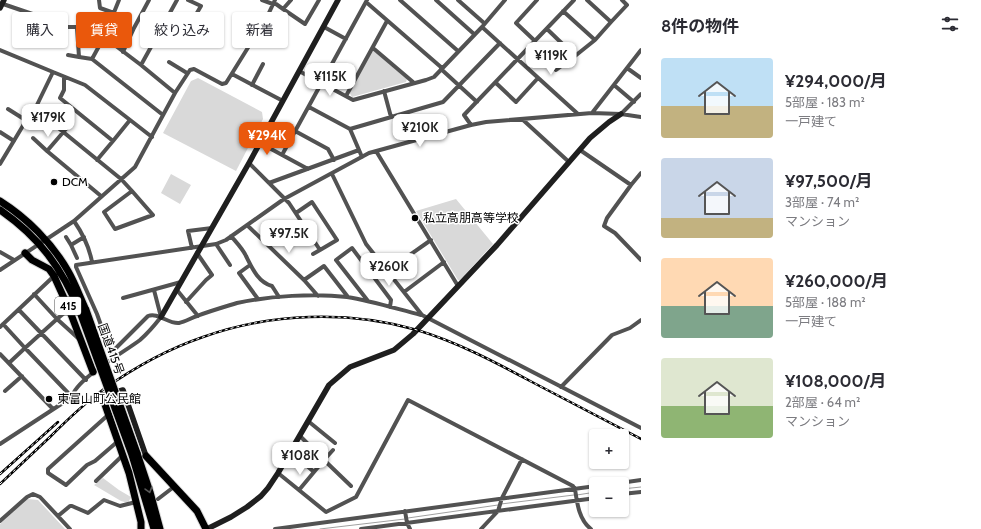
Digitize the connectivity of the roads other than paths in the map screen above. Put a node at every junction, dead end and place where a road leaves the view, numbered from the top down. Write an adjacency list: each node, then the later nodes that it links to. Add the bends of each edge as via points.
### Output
1 (99, 0): 23 (street, via 100,8)
2 (119, 0): 24 (street)
3 (148, 0): 47 (street)
4 (177, 0): 25 (street)
5 (188, 0): 26 (street, via 201,6)
6 (262, 0): 19 (street)
7 (290, 0): 21 (street)
8 (319, 0): 21 (street, via 305,24)
9 (338, 0): 30 (street)
10 (400, 0): 46 (street)
11 (436, 0): 33 (street)
12 (458, 0): 29 (street)
13 (537, 0): 36 (street, via 516,23)
14 (574, 0): 22 (street)
15 (587, 0): 28 (street)
16 (622, 0): 28 (street, via 627,5)
17 (367, 1): 27 (street); 34 (street)
18 (502, 1): 29 (street)
19 (274, 2): 21 (street); 61 (street)
20 (2, 4): 31 (street, via 65,27)
21 (283, 8)
22 (563, 11): 32 (street); 35 (street)
23 (111, 12)
24 (114, 12)
25 (170, 12)
26 (197, 12)
27 (388, 21): 43 (street); 57 (street)
28 (611, 22): 35 (street)
29 (483, 25): 33 (street); 37 (street)
30 (324, 27): 34 (street); 58 (street)
31 (76, 28)
32 (547, 29): 36 (street); 49 (street)
33 (474, 34): 46 (street)
34 (346, 39): 66 (street)
35 (595, 40): 49 (street)
36 (535, 41): 38 (street)
37 (500, 43): 51 (street); 70 (street)
38 (530, 47): 49 (street, via 556,70); 51 (street)
39 (78, 48): 50 (street)
40 (98, 48): 52 (street)
41 (118, 48): 47 (street)
42 (150, 48): 55 (street)
43 (373, 48): 65 (street); 74 (street)
44 (0, 50): 59 (street)
45 (641, 50): 56 (street)
46 (458, 51): 57 (street)
47 (123, 52): 55 (street)
48 (68, 55): 50 (street)
49 (575, 56)
50 (79, 57): 52 (street)
51 (518, 59): 63 (street); 67 (street)
52 (92, 60): 84 (street)
53 (169, 62): 60 (street)
54 (263, 64): 68 (street)
55 (141, 65): 72 (street)
56 (627, 68): 64 (street); 69 (street)
57 (441, 69): 65 (street, via 434,77); 70 (street)
58 (299, 70): 66 (street); 75 (street)
59 (53, 72): 62 (street); 80 (street)
60 (187, 73): 61 (street, via 194,69 222,84 226,83); 72 (street)
61 (232, 74): 68 (street)
62 (64, 77): 88 (street, via 85,85); 99 (street, via 64,90 60,98)
63 (538, 78): 67 (street, via 516,102); 81 (street)
64 (641, 78)
65 (413, 82): 71 (street)
66 (322, 83): 74 (street); 78 (street)
67 (496, 83): 76 (street)
68 (252, 85): 75 (street)
69 (614, 85): 77 (street); 82 (street)
70 (459, 86): 76 (street); 85 (street, via 443,102)
71 (384, 91): 74 (street, via 353,100); 85 (street)
72 (175, 93): 84 (street)
73 (641, 94): 77 (street)
74 (346, 96)
75 (282, 101): 100 (street)
76 (477, 102): 91 (street, via 464,115)
77 (634, 102): 83 (street)
78 (309, 107): 92 (street); 93 (street)
79 (8, 109): 89 (street)
80 (35, 109): 89 (street); 95 (street)
81 (578, 114): 82 (street); 87 (street)
82 (592, 114): 83 (street)
83 (621, 114): 86 (street); 102 (street, via 598,130)
84 (163, 115): 96 (street)
85 (391, 117): 92 (street)
86 (641, 117)
87 (522, 119): 91 (street); 110 (street)
88 (130, 120): 96 (street); 99 (street)
89 (27, 121): 98 (street)
90 (72, 122): 95 (street)
91 (471, 124): 104 (street)
92 (350, 129): 101 (street)
93 (295, 131): 105 (street); 108 (street, via 328,149)
94 (0, 132): 98 (street)
95 (63, 132): 103 (street); 107 (street)
96 (152, 137): 115 (street, via 136,165)
97 (32, 138): 103 (street)
98 (14, 141): 109 (street)
99 (112, 141): 107 (street)
100 (260, 143): 105 (street); 111 (street)
101 (360, 150): 106 (street); 108 (street)
102 (580, 150): 110 (street); 117 (street)
103 (47, 151): 119 (street)
104 (376, 151): 106 (street); 130 (street)
105 (282, 155): 112 (street)
106 (362, 157): 114 (street)
107 (97, 160): 115 (street)
108 (334, 160): 112 (street)
109 (1, 162)
110 (569, 162): 153 (street)
111 (248, 164): 116 (street); 126 (street)
112 (308, 169): 116 (street)
113 (641, 173): 117 (street)
114 (332, 174): 120 (street); 149 (street, via 366,244)
115 (121, 179): 118 (street); 119 (street)
116 (269, 184): 120 (street)
117 (631, 185): 143 (street, via 604,226 615,233)
118 (132, 191): 118 (street, via 153,215 115,229 104,212)
119 (101, 196): 124 (street)
120 (284, 199): 123 (street); 125 (street)
121 (0, 201): 131 (highway, 国道415号 / 415, via 19,214)
122 (0, 210): 131 (highway, 国道415号 / 415)
123 (296, 213): 136 (street); 136 (street, via 312,202 337,240)
124 (74, 221): 129 (street); 131 (street)
125 (247, 225): 127 (street); 151 (street)
126 (212, 228): 134 (street); 135 (street, via 188,231)
127 (231, 236): 132 (street); 146 (street)
128 (66, 237): 133 (street)
129 (84, 237): 133 (street); 144 (street)
130 (431, 240): 145 (street); 149 (street)
131 (42, 241): 138 (street); 200 (highway, 国道415号 / 415, bridge, via 68,271)
132 (216, 244): 134 (street); 147 (street)
133 (71, 245): 141 (street)
134 (201, 246): 135 (street); 139 (street)
135 (192, 248): 144 (street)
136 (320, 250): 140 (street)
137 (0, 252): 142 (street)
138 (26, 252): 142 (street); 150 (highway, 国道415号 / 415, via 32,260 48,269)
139 (197, 253): 152 (street); 164 (street, via 212,276)
140 (313, 254)
141 (77, 258)
142 (14, 260): 148 (street)
143 (641, 260)
144 (92, 262): 168 (street, via 76,267)
145 (444, 262): 153 (street); 156 (street)
146 (250, 264): 159 (street, via 264,284 272,286); 162 (street, via 239,273)
147 (230, 265)
148 (0, 270)
149 (387, 271): 156 (street)
150 (54, 276): 157 (street); 167 (highway, 国道415号 / 415)
151 (304, 280): 158 (street); 160 (street, via 324,266)
152 (181, 282): 154 (street); 155 (street)
153 (458, 286): 171 (street)
154 (154, 290): 161 (street); 170 (street)
155 (177, 290): 164 (street); 170 (street)
156 (404, 292): 171 (street)
157 (34, 294): 166 (street); 172 (street)
158 (318, 296): 159 (street); 160 (street)
159 (279, 297): 162 (street)
160 (348, 297): 163 (street)
161 (123, 298)
162 (258, 299): 169 (street)
163 (368, 301): 165 (street); 165 (street, via 336,260 352,248 392,300)
164 (186, 302): 169 (street)
165 (390, 307): 171 (street)
166 (19, 310): 175 (street); 176 (street)
167 (69, 310): 172 (street); 174 (highway, 国道415号 / 415)
168 (97, 314): 174 (street); 179 (street)
169 (198, 316): 170 (street, via 179,323)
170 (161, 317): 179 (street, via 148,316); 181 (street, via 152,329)
171 (424, 317): 186 (street); 192 (street, via 413,334 394,350 350,367 339,376 329,385)
172 (57, 319): 176 (street); 177 (street)
173 (641, 320): 186 (street, via 612,336)
174 (74, 322): 177 (highway, 国道415号 / 415)
175 (2, 325): 178 (street)
176 (42, 334): 178 (street); 185 (street)
177 (81, 340): 183 (highway, 国道415号 / 415)
178 (25, 348): 182 (street); 189 (street)
179 (111, 353): 181 (street)
180 (0, 354): 182 (street)
181 (113, 359): 183 (street)
182 (9, 363): 184 (street)
183 (93, 372): 185 (street)
184 (22, 376): 187 (street); 190 (street)
185 (86, 380): 189 (street, via 73,392)
186 (561, 387): 193 (street)
187 (5, 391)
188 (102, 396): 191 (highway); 202 (street, via 123,390)
189 (72, 397): 190 (street)
190 (53, 409): 197 (street)
191 (108, 415): 195 (highway); 195 (street, via 48,469 48,473 66,485)
192 (308, 421): 194 (street); 196 (street)
193 (641, 428)
194 (300, 436): 199 (street); 204 (street)
195 (117, 442): 201 (highway)
196 (335, 443)
197 (0, 444)
198 (333, 450): 204 (street)
199 (291, 452): 205 (street); 206 (street)
200 (134, 454): 232 (highway, 国道415号 / 415); 233 (highway, 国道415号 / 415, one-way to 233, via 150,492)
201 (122, 456): 208 (street); 221 (highway)
202 (146, 456): 210 (highway)
203 (522, 459): 213 (street); 217 (street); 224 (street, via 408,400 356,497)
204 (324, 460): 205 (street); 211 (street)
205 (314, 472): 214 (street)
206 (278, 473): 214 (street); 234 (street, via 261,496 231,517)
207 (641, 480): 209 (street)
208 (96, 481)
209 (629, 482)
210 (175, 486): 218 (street); 234 (highway, via 197,511)
211 (351, 486)
212 (589, 487): 213 (street)
213 (575, 489): 217 (street); 220 (street)
214 (299, 490): 224 (street)
215 (641, 492): 216 (street)
216 (629, 493)
217 (502, 498): 222 (street); 223 (street)
218 (158, 499)
219 (589, 499): 220 (street)
220 (577, 500): 223 (street); 229 (street)
221 (136, 502): 225 (street, via 120,506 104,500 88,513 70,506); 231 (highway)
222 (405, 511): 227 (street); 228 (street)
223 (498, 511): 228 (street); 238 (street)
224 (326, 512): 227 (street)
225 (58, 516): 226 (street, via 40,497 33,494 26,497); 230 (street)
226 (0, 521)
227 (332, 521): 235 (street)
228 (407, 524): 236 (street); 237 (street)
229 (585, 527): 239 (street)
230 (70, 529)
231 (141, 529)
232 (154, 529)
233 (160, 529)
234 (207, 529)
235 (275, 529)
236 (362, 529)
237 (410, 529)
238 (481, 529)
239 (591, 529)

